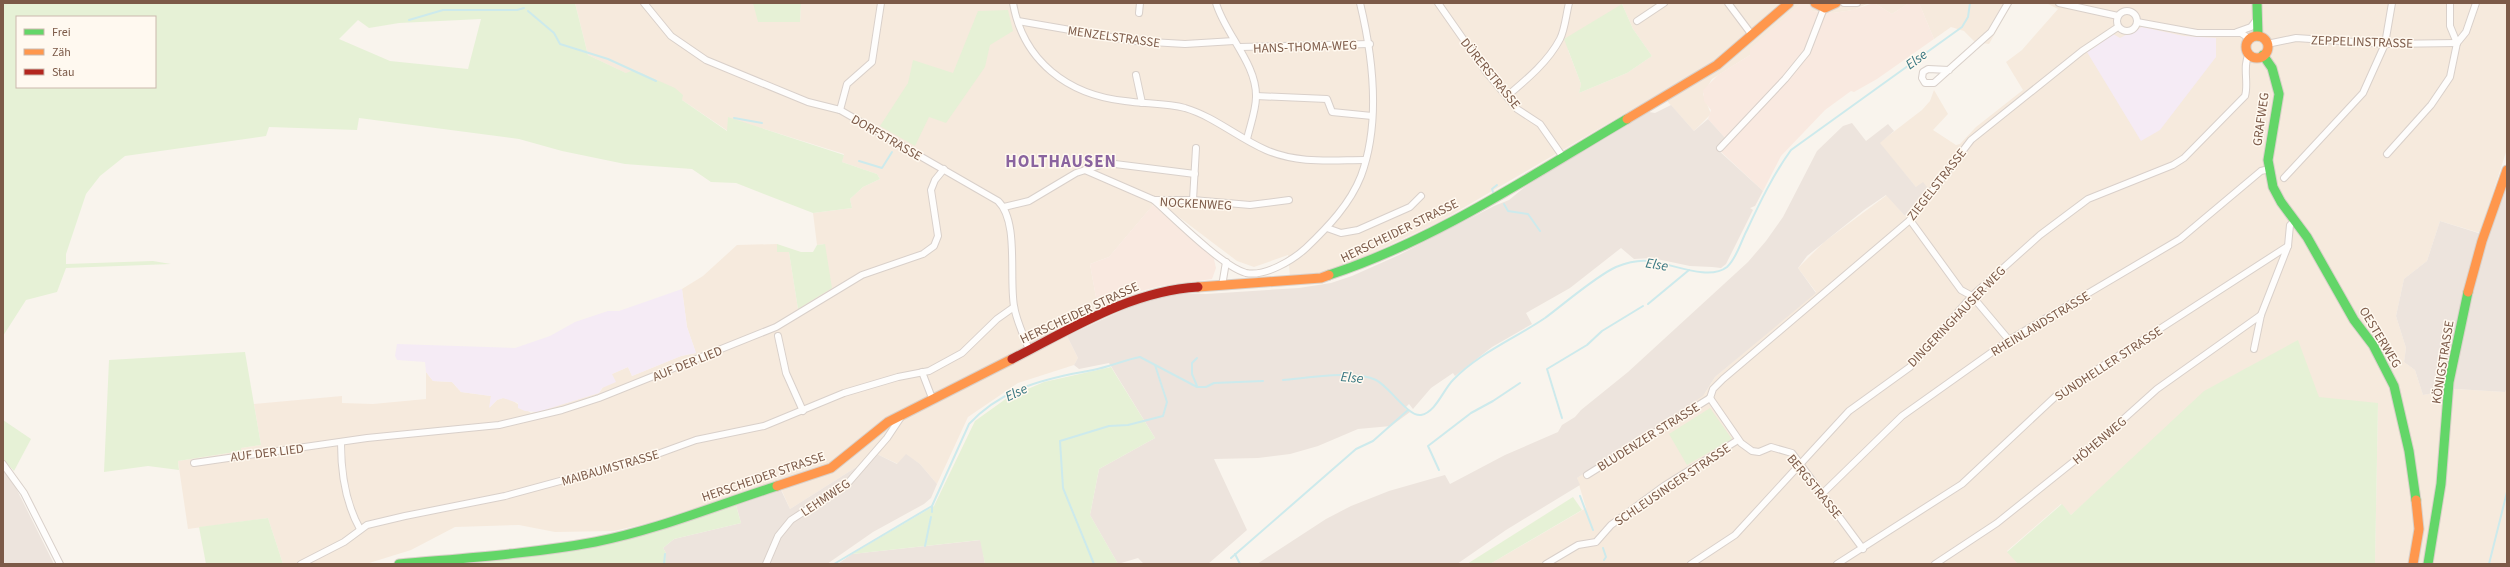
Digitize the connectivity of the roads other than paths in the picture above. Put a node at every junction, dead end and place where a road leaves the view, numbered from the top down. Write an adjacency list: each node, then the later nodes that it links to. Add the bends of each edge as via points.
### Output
1 (644, 3): 48 (street, DORFSTRASSE, via 671,36 706,60 732,73 808,102)
2 (881, 3): 48 (street, via 872,62 847,84)
3 (1013, 3): 28 (street)
4 (1140, 3): 25 (street)
5 (1216, 3): 35 (street)
6 (1360, 3): 37 (street)
7 (1438, 3): 46 (street, DÜRERSTRASSE)
8 (1569, 3): 46 (street, via 1562,31 1554,48 1530,76)
9 (1664, 3): 29 (street)
10 (1728, 3): 33 (street)
11 (1789, 3): 33 (main road, HERSCHEIDER STRASSE)
12 (1814, 3): 23 (main road)
13 (1836, 3): 23 (main road)
14 (1844, 3): 15 (street)
15 (1857, 3)
16 (2008, 3): 43 (street, via 1991,32)
17 (2059, 3): 26 (street)
18 (2129, 3): 24 (street)
19 (2257, 3): 27 (main road)
20 (2392, 3): 39 (street)
21 (2450, 3): 36 (street, via 2450,26)
22 (2476, 3): 36 (street, via 2466,32)
23 (1824, 8): 52 (street, via 1807,52)
24 (2128, 11): 26 (street); 30 (street, via 2135,15)
25 (1139, 13)
26 (2118, 16): 31 (street)
27 (2258, 17): 32 (street, via 2251,27); 34 (main road)
28 (1018, 21): 35 (street, MENZELSTRASSE, via 1134,41 1185,44); 47 (street, via 1036,57 1061,80 1092,96)
29 (1637, 22)
30 (2137, 22): 31 (street, via 2130,31 2123,31); 32 (street, via 2197,33)
31 (2118, 27): 68 (street, ZIEGELSTRASSE, via 2082,51 1971,140)
32 (2234, 32): 34 (street)
33 (1752, 36): 54 (main road, HERSCHEIDER STRASSE, via 1717,65)
34 (2254, 37): 38 (main road); 41 (main road, via 2247,44)
35 (1234, 41): 40 (street)
36 (2457, 43): 39 (street, ZEPPELINSTRASSE); 53 (street, via 2450,77 2430,105)
37 (1370, 44): 40 (street, HANS-THOMA-WEG); 49 (street, via 1373,70)
38 (2267, 44): 39 (street, ZEPPELINSTRASSE, via 2296,38); 42 (main road, via 2267,50)
39 (2385, 44): 61 (street, via 2363,93)
40 (1240, 47): 45 (street)
41 (2249, 54): 42 (main road, via 2257,57); 74 (street, DINGERINGHAUSER WEG, via 2246,61 2248,88 2244,96 2184,158 2173,166 2088,199 2040,235)
42 (2263, 55): 57 (main road, GRAFWEG, via 2272,68 2279,94 2268,152)
43 (1949, 70)
44 (1136, 75): 47 (street)
45 (1256, 96): 49 (street, via 1327,99 1332,112); 50 (street)
46 (1507, 96): 54 (street, DÜRERSTRASSE, via 1518,109 1540,124)
47 (1142, 103): 50 (street, via 1187,108)
48 (840, 110): 56 (street, DORFSTRASSE)
49 (1372, 116): 55 (street)
50 (1247, 140): 55 (street, via 1266,150 1303,160)
51 (1196, 148): 60 (street)
52 (1720, 148)
53 (2387, 154)
54 (1563, 157): 73 (main road, HERSCHEIDER STRASSE, via 1457,218 1370,262 1335,275 1299,281)
55 (1365, 160): 70 (street, via 1361,176 1352,193)
56 (944, 169): 67 (street, DORFSTRASSE, via 991,195); 87 (street, AUF DER LIED, via 931,190 938,229 937,239 931,249 920,256 862,275 776,327 604,396 562,410 499,425)
57 (2269, 169): 62 (main road, GRAFWEG); 78 (street, RHEINLANDSTRASSE, via 2261,171 2180,239)
58 (1085, 170): 60 (street, via 1112,162); 64 (street, NOCKENWEG); 67 (street, via 1029,201)
59 (2507, 170): 104 (main road, KÖNIGSTRASSE, via 2482,241 2462,315 2449,382 2441,484)
60 (1195, 174): 65 (street)
61 (2284, 178)
62 (2274, 190): 69 (main road, OESTERWEG)
63 (1421, 196): 70 (street, via 1410,207 1358,230 1341,233)
64 (1154, 200): 65 (street, NOCKENWEG); 72 (street)
65 (1193, 200): 66 (street, NOCKENWEG, via 1242,205)
66 (1288, 200)
67 (1004, 207): 75 (street, via 1010,228)
68 (1910, 220): 74 (street, via 1961,290); 83 (street, ZIEGELSTRASSE, via 1722,379)
69 (2295, 221): 71 (street, via 2290,225); 103 (main road, OESTERWEG, via 2307,237 2354,320 2373,345 2394,386 2409,452 2418,514)
70 (1327, 228): 72 (street, via 1295,256 1262,272 1246,273)
71 (2288, 246): 76 (street); 94 (street, SUNDHELLER STRASSE, via 2056,396 1962,484)
72 (1226, 262): 73 (street)
73 (1222, 286): 80 (main road, HERSCHEIDER STRASSE, via 1179,288 1143,296)
74 (1972, 296): 78 (street); 90 (street, DINGERINGHAUSER WEG, via 1910,366 1849,411)
75 (1014, 307): 80 (street); 81 (street, MAIBAUMSTRASSE, via 997,319 962,354)
76 (2261, 315): 79 (street); 102 (street, HÖHENWEG, via 2157,389 2098,442 1997,523)
77 (778, 336): 84 (street, via 786,373)
78 (2009, 340): 92 (street, RHEINLANDSTRASSE, via 1902,416)
79 (2254, 349)
80 (1029, 350): 82 (main road, HERSCHEIDER STRASSE)
81 (922, 372): 82 (street); 84 (street, MAIBAUMSTRASSE, via 844,394)
82 (932, 398): 85 (main road, HERSCHEIDER STRASSE)
83 (1710, 398): 86 (street, BERGSTRASSE); 91 (street, BLUDENZER STRASSE)
84 (803, 411): 93 (street, MAIBAUMSTRASSE, via 764,426 696,440 652,456 530,490 444,510 399,517)
85 (904, 414): 97 (main road, HERSCHEIDER STRASSE, via 883,426 831,468 648,528 596,542 550,549); 98 (street, LEHMWEG, via 848,483 791,520 784,528)
86 (1738, 440): 90 (street, BERGSTRASSE, via 1752,451 1759,452 1771,448 1792,453); 99 (street, SCHLEUSINGER STRASSE, via 1664,486 1615,522 1596,542 1578,545)
87 (340, 443): 88 (street, AUF DER LIED); 93 (street, via 344,480)
88 (194, 463)
89 (3, 464): 95 (street, via 24,493)
90 (1800, 467): 92 (street, BERGSTRASSE); 100 (street, DINGERINGHAUSER WEG, via 1735,535)
91 (1587, 475)
92 (1823, 493): 94 (street, BERGSTRASSE)
93 (360, 529): 96 (street, MAIBAUMSTRASSE, via 344,542)
94 (1863, 549): 101 (street, SUNDHELLER STRASSE)
95 (60, 564)
96 (301, 564)
97 (399, 564)
98 (766, 564)
99 (1546, 564)
100 (1691, 564)
101 (1837, 564)
102 (1935, 564)
103 (2413, 564)
104 (2428, 564)

